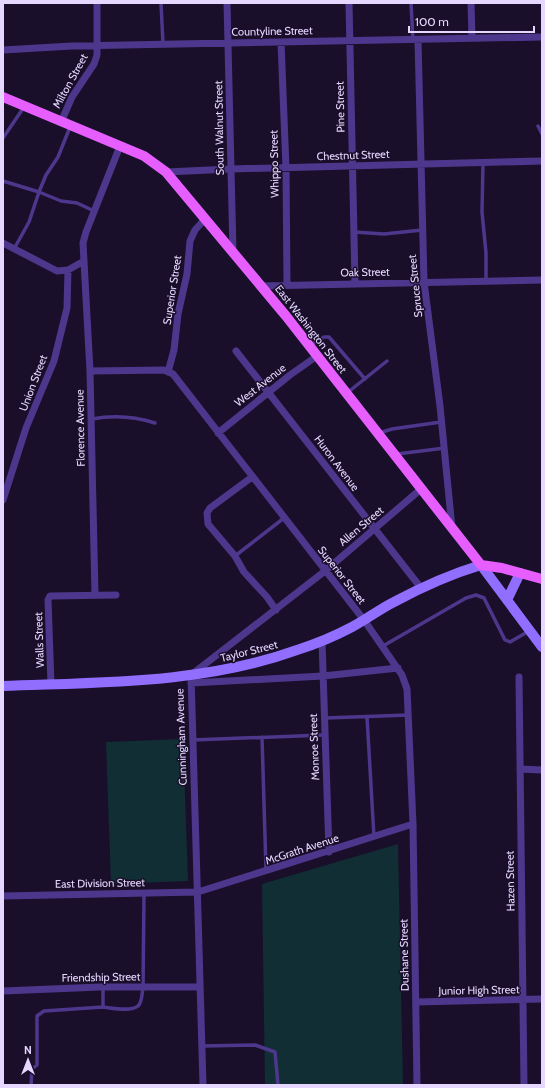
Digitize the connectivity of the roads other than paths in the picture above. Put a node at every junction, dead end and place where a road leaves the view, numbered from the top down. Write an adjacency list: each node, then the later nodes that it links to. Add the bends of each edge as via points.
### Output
1 (97, 3): 14 (street, Milton Street)
2 (161, 3): 13 (lane)
3 (228, 3): 12 (street, South Walnut Street)
4 (349, 3): 10 (street, Pine Street)
5 (412, 3): 9 (lane)
6 (471, 3): 8 (street)
7 (542, 37): 8 (street, Countyline Street)
8 (472, 38): 9 (street, Countyline Street)
9 (415, 40): 10 (street, Countyline Street); 26 (street, Spruce Street)
10 (350, 41): 11 (street, Countyline Street); 27 (street, Pine Street)
11 (281, 42): 12 (street, Countyline Street); 29 (street, Whippo Street)
12 (228, 43): 13 (street, Countyline Street); 28 (street, South Walnut Street)
13 (163, 44): 14 (street, Countyline Street)
14 (98, 45): 15 (street, Countyline Street); 18 (street, Milton Street, via 94,64 76,89)
15 (3, 50)
16 (3, 98): 17 (main road, East Washington Street)
17 (24, 107): 18 (main road, East Washington Street); 22 (lane)
18 (61, 122): 19 (main road, East Washington Street)
19 (72, 126): 23 (main road, East Washington Street); 32 (lane)
20 (538, 126): 21 (lane)
21 (542, 134)
22 (3, 138)
23 (120, 146): 30 (main road, East Washington Street, via 144,156); 33 (street)
24 (542, 161): 25 (street, Chestnut Street)
25 (483, 163): 26 (street, Chestnut Street); 43 (lane, via 482,212)
26 (421, 164): 27 (street, Chestnut Street); 35 (street, Spruce Street)
27 (352, 166): 29 (street, Chestnut Street); 36 (street, Pine Street)
28 (231, 168): 29 (street, Chestnut Street); 30 (street, Chestnut Street); 39 (street, South Walnut Street)
29 (286, 168): 46 (street, Whippo Street)
30 (166, 172): 34 (main road, East Washington Street)
31 (3, 181): 32 (lane)
32 (39, 192): 33 (lane, via 61,201 77,203); 38 (lane, via 29,222)
33 (94, 211): 40 (street, via 83,243)
34 (205, 219): 39 (main road, East Washington Street); 53 (street, Superior Street, via 192,234 174,350)
35 (422, 230): 36 (lane, via 384,234); 44 (street, Spruce Street)
36 (354, 232): 45 (street, Pine Street)
37 (3, 243): 38 (street)
38 (14, 249): 41 (street, via 53,270)
39 (233, 252): 47 (main road, East Washington Street)
40 (84, 261): 41 (street); 52 (street, Florence Avenue)
41 (68, 270): 66 (street, Union Street, via 67,308 54,361 26,428)
42 (542, 280): 43 (street, Oak Street)
43 (486, 281): 44 (street, Oak Street)
44 (424, 282): 45 (street, Oak Street); 58 (street, Spruce Street)
45 (355, 283): 46 (street, Oak Street)
46 (287, 285): 47 (street, Oak Street)
47 (261, 286): 48 (main road, East Washington Street)
48 (309, 346): 50 (main road, East Washington Street); 54 (lane, via 324,337 329,337)
49 (236, 350): 55 (street, Huron Avenue)
50 (317, 356): 55 (street, West Avenue); 56 (main road, East Washington Street)
51 (387, 361): 54 (lane)
52 (90, 371): 53 (street); 57 (street, Florence Avenue)
53 (168, 372): 60 (street, Superior Street)
54 (365, 379): 56 (lane)
55 (268, 392): 60 (street, West Avenue); 68 (street, Huron Avenue)
56 (346, 394): 61 (main road, East Washington Street)
57 (91, 419): 59 (lane, via 125,416); 76 (street, Florence Avenue)
58 (442, 422): 61 (lane, via 392,429); 62 (street, Spruce Street)
59 (155, 423)
60 (218, 433): 64 (street, Superior Street)
61 (378, 434): 63 (main road, East Washington Street)
62 (445, 448): 63 (lane); 69 (street, Spruce Street)
63 (394, 454): 65 (main road, East Washington Street)
64 (252, 477): 67 (street, Superior Street); 70 (street, via 210,508 207,513 208,524)
65 (421, 489): 68 (street, Allen Street); 69 (main road, East Washington Street)
66 (3, 500)
67 (284, 518): 70 (lane); 72 (street, Superior Street)
68 (374, 529): 72 (street, Allen Street); 75 (street, Huron Avenue)
69 (452, 530): 71 (main road, East Washington Street)
70 (235, 556): 79 (street, via 244,572)
71 (481, 565): 73 (main road); 75 (main road, Taylor Street); 78 (main road, East Washington Street)
72 (325, 571): 79 (street, Allen Street); 80 (street, Superior Street)
73 (520, 573): 74 (main road); 78 (main road)
74 (542, 579)
75 (421, 588): 80 (main road, Taylor Street)
76 (95, 595): 77 (street); 89 (street, Walls Street, via 50,596 48,600)
77 (116, 595)
78 (506, 600): 81 (main road, East Washington Street)
79 (276, 610): 88 (street, Cunningham Avenue)
80 (364, 620): 82 (main road, Taylor Street); 83 (street, Superior Street)
81 (529, 630): 83 (lane, via 510,642 504,640 484,598 476,595 466,598); 84 (main road, East Washington Street)
82 (322, 640): 86 (street, Monroe Street); 88 (main road, Taylor Street, via 268,660)
83 (382, 647): 85 (street, Superior Street)
84 (542, 647)
85 (398, 668): 86 (street, Taylor Street); 91 (street, Superior Street, via 405,682)
86 (323, 676): 88 (street, Taylor Street); 93 (street, Monroe Street)
87 (519, 677): 97 (street, Hazen Street)
88 (191, 679): 89 (main road, Taylor Street); 96 (street, Cunningham Avenue)
89 (51, 684): 90 (main road, Taylor Street)
90 (3, 686)
91 (408, 715): 92 (lane); 99 (street, Superior Street)
92 (367, 717): 93 (lane); 100 (lane)
93 (324, 718): 94 (street, Monroe Street)
94 (324, 735): 95 (lane); 101 (street, Monroe Street)
95 (262, 737): 96 (lane); 102 (lane)
96 (192, 740): 103 (street, Cunningham Avenue)
97 (520, 769): 98 (street); 111 (street, Hazen Street)
98 (542, 770)
99 (413, 824): 100 (street, McGrath Avenue); 112 (street, Dushane Street)
100 (374, 837): 101 (street, McGrath Avenue)
101 (329, 852): 102 (street, McGrath Avenue)
102 (266, 872): 103 (street, McGrath Avenue)
103 (198, 892): 104 (street, East Division Street); 107 (street, Cunningham Avenue)
104 (144, 893): 105 (street, East Division Street); 108 (lane)
105 (3, 896)
106 (103, 987): 108 (street, Friendship Street); 109 (street, Friendship Street); 113 (lane)
107 (200, 987): 108 (street, Friendship Street); 114 (street, Cunningham Avenue)
108 (143, 988): 113 (lane, via 137,1007)
109 (3, 991)
110 (542, 999): 111 (street, Junior High Street)
111 (522, 1000): 112 (street, Junior High Street); 119 (street, Hazen Street)
112 (416, 1002): 118 (street, Dushane Street)
113 (103, 1007): 115 (lane, via 39,1013 37,1066 32,1069)
114 (202, 1046): 116 (street, Cunningham Avenue); 117 (lane, via 254,1045 275,1052)
115 (31, 1085)
116 (203, 1085)
117 (278, 1085)
118 (417, 1085)
119 (524, 1085)

